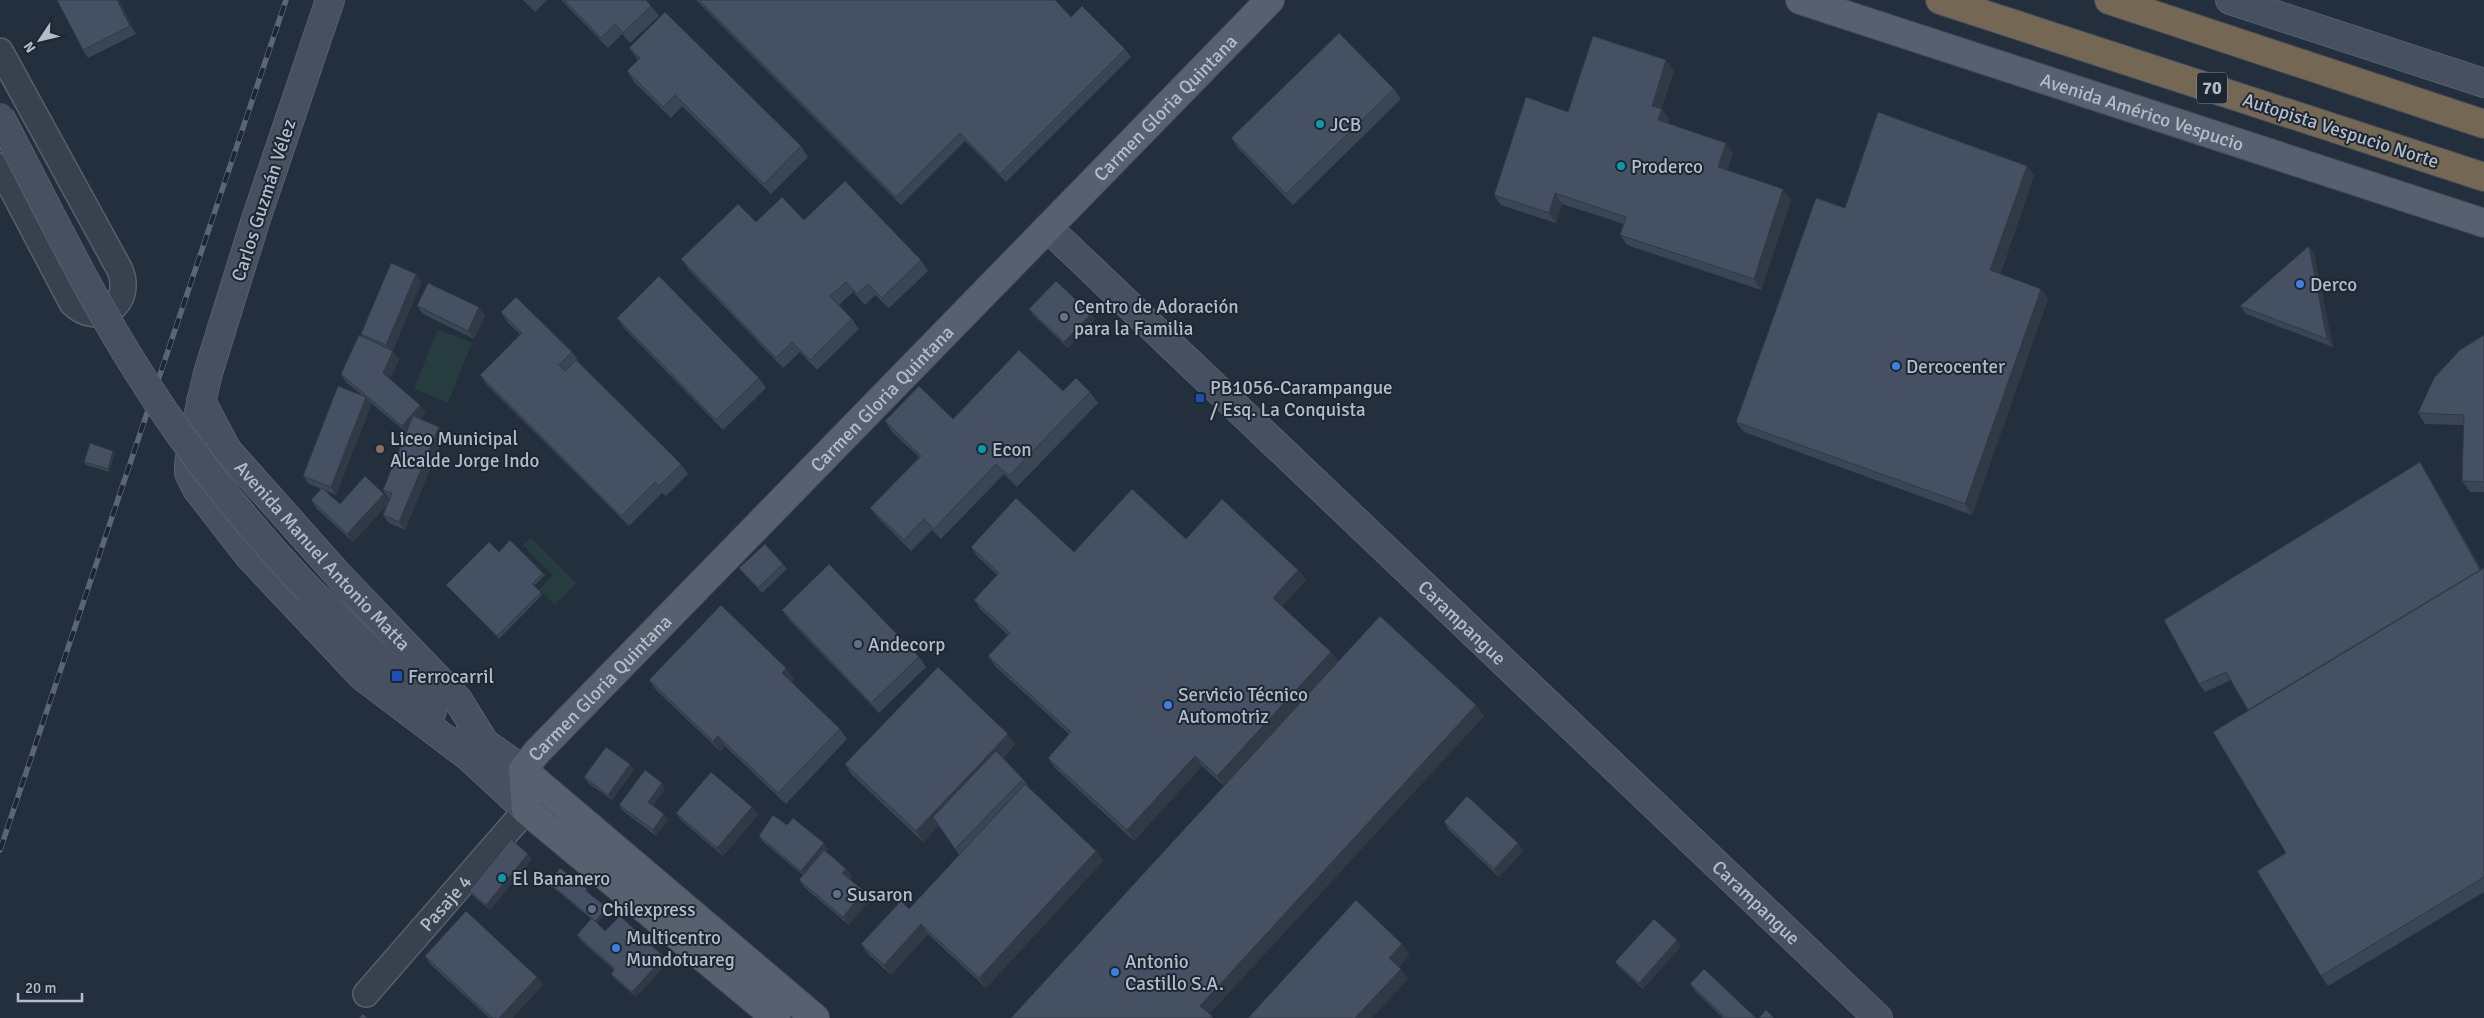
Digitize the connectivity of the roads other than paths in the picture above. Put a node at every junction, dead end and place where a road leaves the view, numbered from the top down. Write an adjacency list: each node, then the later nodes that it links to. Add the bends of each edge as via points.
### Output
1 (330, 0): 15 (street, Carlos Guzmán Vélez, via 255,222)
2 (1270, 0): 14 (main road, Carmen Gloria Quintana)
3 (1800, 0): 13 (main road, Avenida Américo Vespucio)
4 (1940, 0): 12 (highway, Autopista Vespucio Norte / 70)
5 (2109, 0): 10 (highway)
6 (2230, 0): 8 (street)
7 (0, 51): 11 (street, via 125,281 115,306 92,314 72,303)
8 (2484, 84)
9 (0, 118): 16 (street, Avenida Manuel Antonio Matta, bridge, via 107,320 139,374 210,476 309,590 441,720)
10 (2484, 124)
11 (0, 166)
12 (2484, 177)
13 (2484, 223)
14 (1048, 228): 17 (main road, Carmen Gloria Quintana, via 536,753); 22 (street, Carampangue)
15 (201, 401): 16 (street, Avenida Manuel Antonio Matta, via 227,450 340,577 458,700); 16 (street, Avenida Manuel Antonio Matta, via 189,473 249,556 362,676)
16 (476, 750): 17 (street, Avenida Manuel Antonio Matta); 18 (street, Avenida Manuel Antonio Matta)
17 (524, 770): 18 (main road, Carmen Gloria Quintana); 21 (main road, Avenida Manuel Antonio Matta)
18 (526, 810): 19 (street, Pasaje 4); 20 (main road, Avenida Manuel Antonio Matta)
19 (366, 994)
20 (776, 1018)
21 (815, 1018)
22 (1878, 1018)

